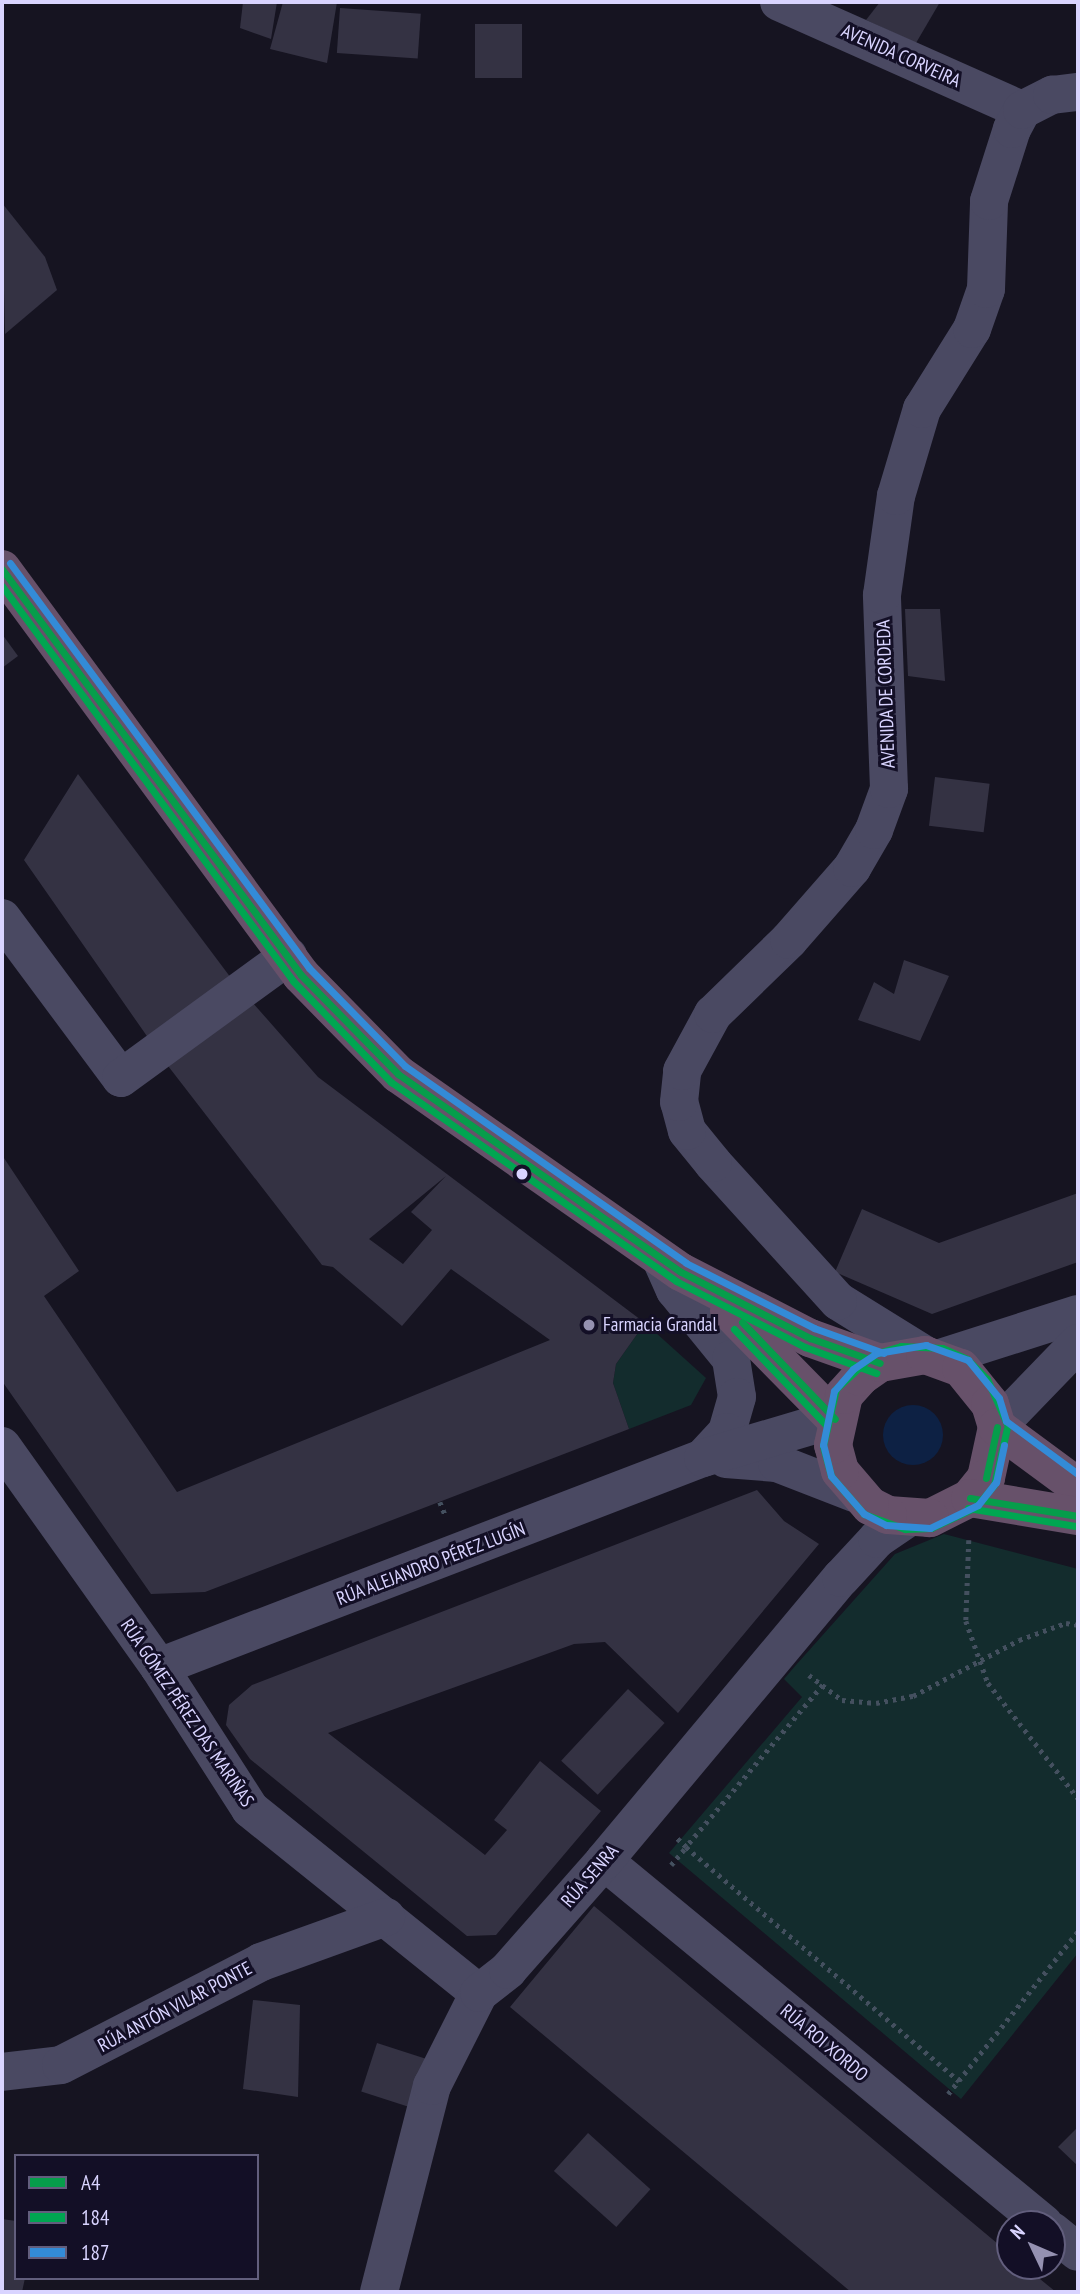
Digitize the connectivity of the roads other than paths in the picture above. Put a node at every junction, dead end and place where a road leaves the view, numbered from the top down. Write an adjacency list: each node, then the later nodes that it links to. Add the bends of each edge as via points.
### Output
1 (779, 2): 3 (street, AVENIDA CORVEIRA)
2 (1078, 92): 3 (street, via 1052,95)
3 (1022, 110): 10 (street, AVENIDA DE CORDEDA, via 989,201 986,289 972,329 922,409 896,496 882,595 889,789 852,868 713,1014 682,1071 679,1102 687,1131 838,1301)
4 (2, 569): 6 (highway)
5 (2, 918): 6 (street, via 121,1078)
6 (288, 956): 7 (highway, via 338,1018 398,1074)
7 (671, 1266): 11 (highway, via 810,1338); 12 (highway, via 779,1357); 15 (street, RÚA ALEJANDRO PÉREZ LUGÍN, via 676,1290 731,1359 737,1397 727,1432)
8 (1078, 1314): 10 (street)
9 (1078, 1343): 13 (street)
10 (932, 1357): 11 (highway); 13 (highway, via 978,1384)
11 (880, 1363): 12 (highway, via 844,1395)
12 (835, 1419): 15 (street, RÚA ALEJANDRO PÉREZ LUGÍN); 17 (highway, via 836,1458)
13 (997, 1426): 16 (highway); 18 (highway, via 986,1478)
14 (2, 1446): 21 (street, RÚA GÓMEZ PÉREZ DAS MARIÑAS)
15 (703, 1458): 17 (street, RÚA ALEJANDRO PÉREZ LUGÍN, via 778,1462); 21 (street, RÚA ALEJANDRO PÉREZ LUGÍN)
16 (1078, 1487)
17 (854, 1493): 20 (highway, via 888,1515)
18 (970, 1498): 19 (highway); 20 (highway, via 930,1518)
19 (1078, 1516)
20 (907, 1519): 22 (street, RÚA SENRA, via 877,1539)
21 (159, 1667): 23 (street, RÚA GÓMEZ PÉREZ DAS MARIÑAS, via 250,1809)
22 (604, 1861): 24 (street, RÚA SENRA, via 508,1970); 26 (street, RÚA ROI XORDO)
23 (386, 1917): 24 (street, RÚA GÓMEZ PÉREZ DAS MARIÑAS); 25 (street, RÚA ANTÓN VILAR PONTE, via 261,1962 121,2040 61,2065)
24 (480, 1993): 27 (street, RÚA SENRA, via 432,2086)
25 (2, 2072)
26 (1027, 2210)
27 (379, 2292)

